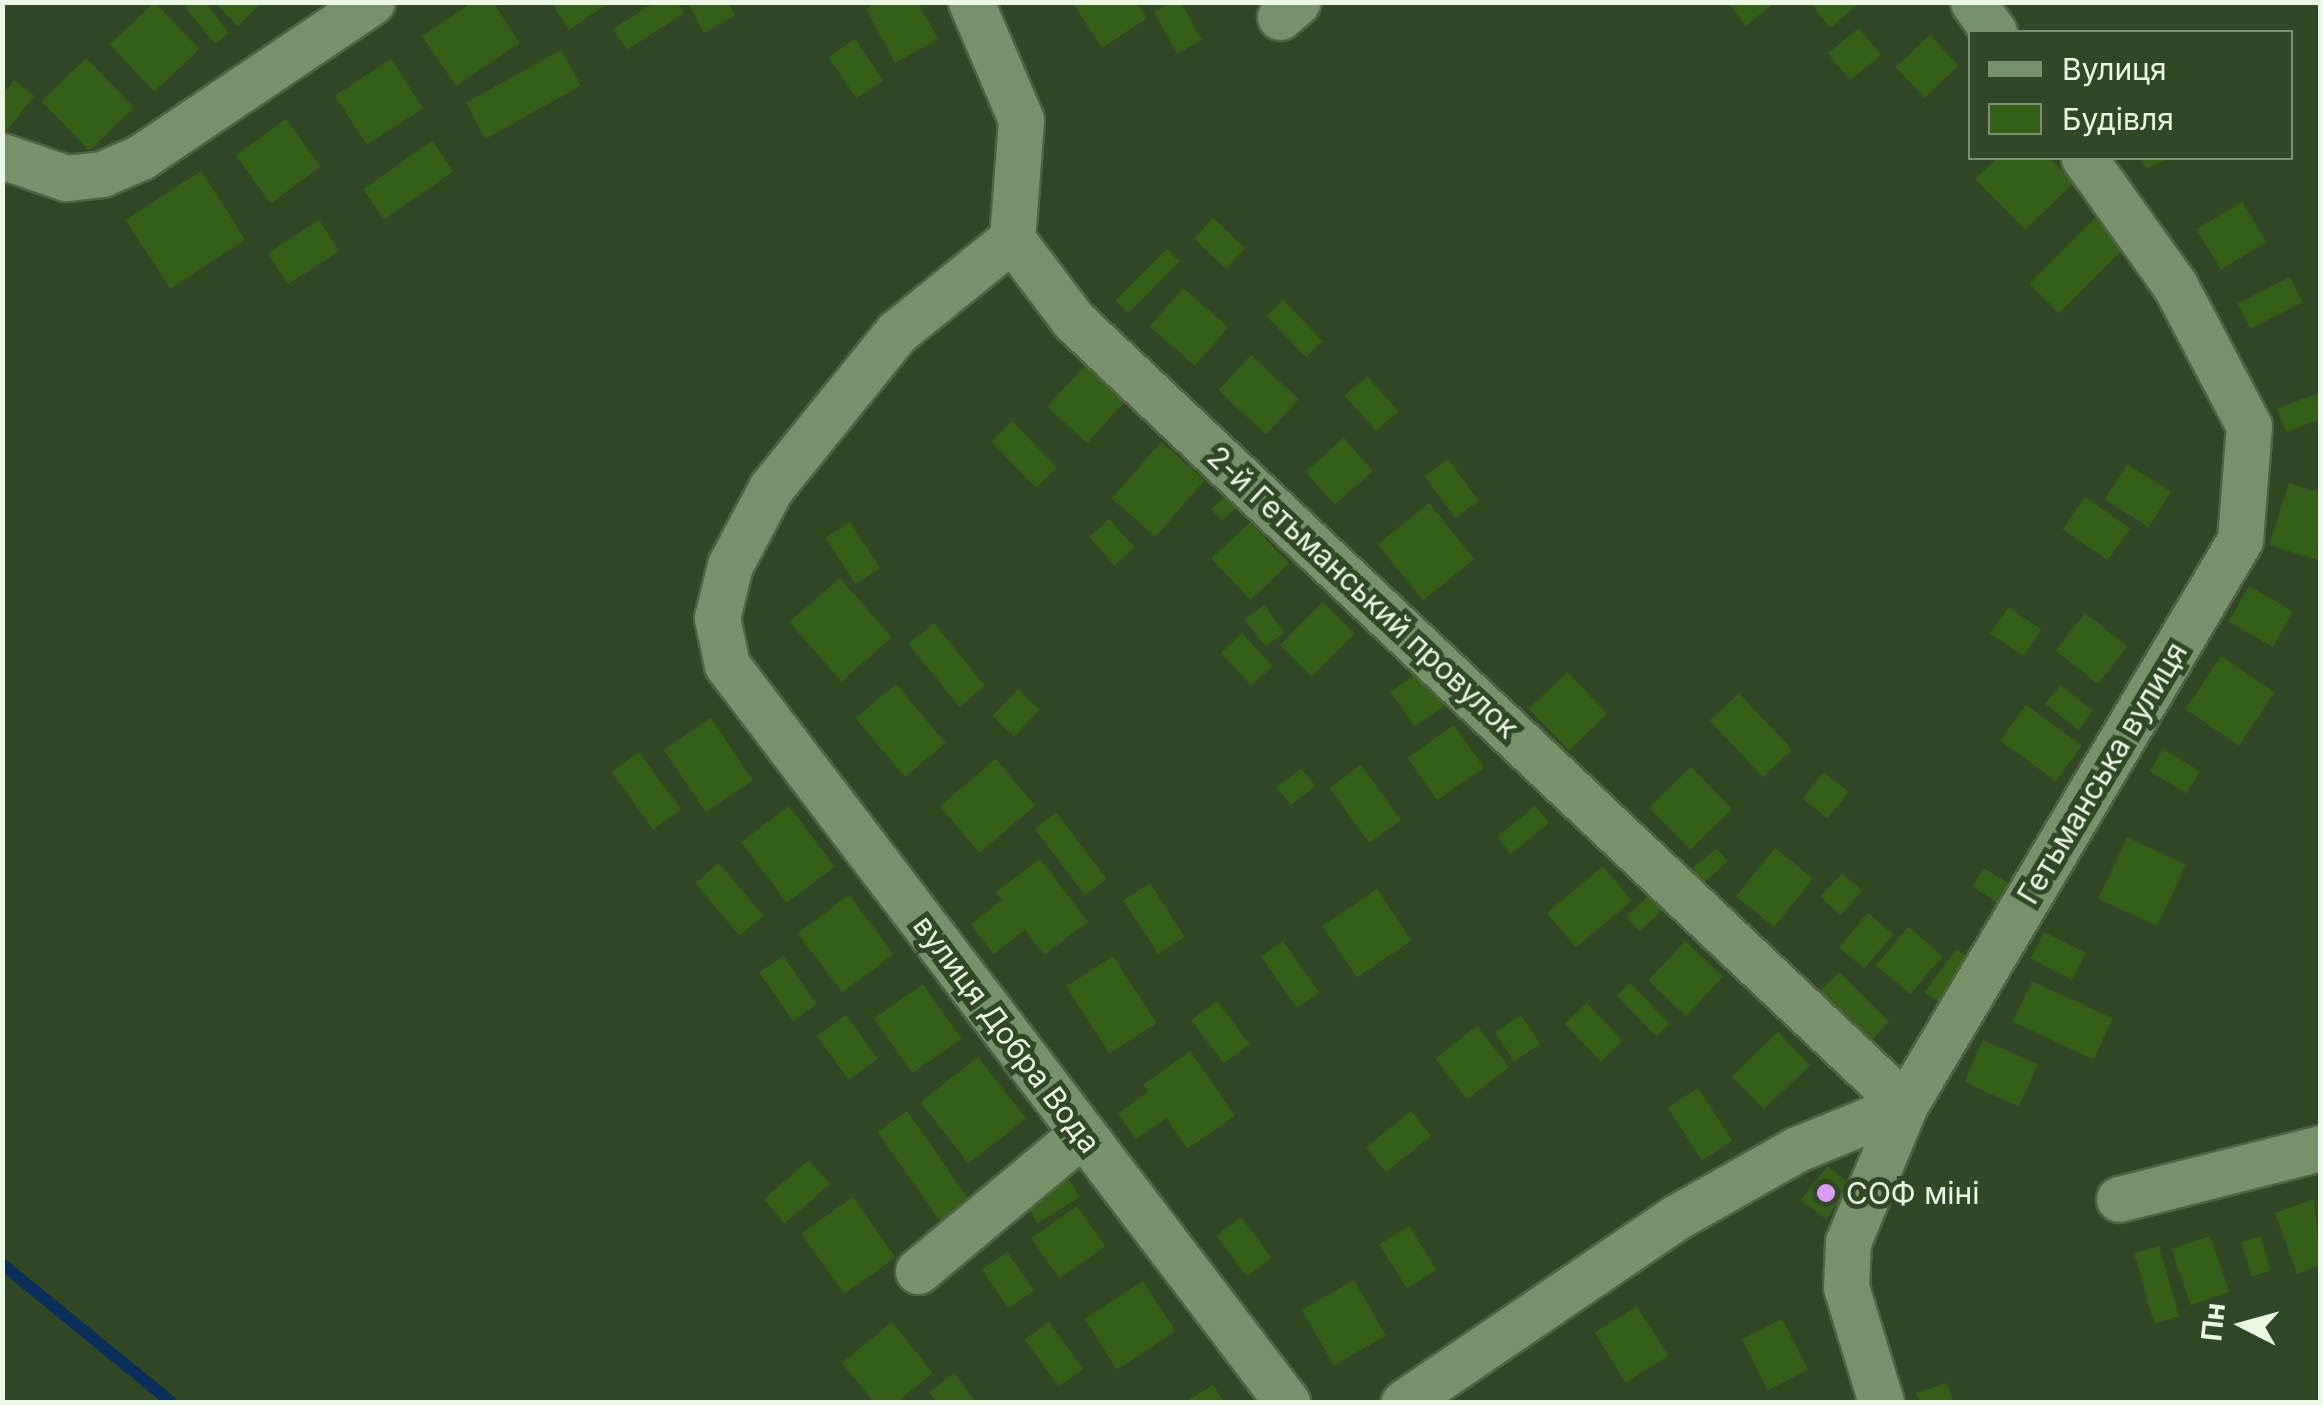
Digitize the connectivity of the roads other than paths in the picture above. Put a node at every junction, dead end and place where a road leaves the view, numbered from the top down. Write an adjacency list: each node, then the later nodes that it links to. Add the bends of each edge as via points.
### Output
1 (971, 2): 7 (street, via 1022,120)
2 (1973, 2): 4 (street)
3 (360, 5): 5 (street, via 141,156 102,174 66,178)
4 (1993, 30)
5 (2, 156)
6 (2085, 160): 8 (street, Гетьманська вулиця, via 2174,284 2249,426 2240,540)
7 (1012, 239): 8 (street, 2-й Гетьманський провулок, via 1074,321); 9 (street, вулиця Добра Вода, via 897,332 771,488 730,565 717,618 727,665)
8 (1905, 1104): 14 (street, via 1797,1149 1675,1218); 15 (street, Гетьманська вулиця, via 1848,1242 1846,1287)
9 (1082, 1134): 12 (street); 13 (street, вулиця Добра Вода)
10 (2320, 1148): 11 (street)
11 (2120, 1200)
12 (918, 1271)
13 (1287, 1402)
14 (1404, 1402)
15 (1881, 1402)

